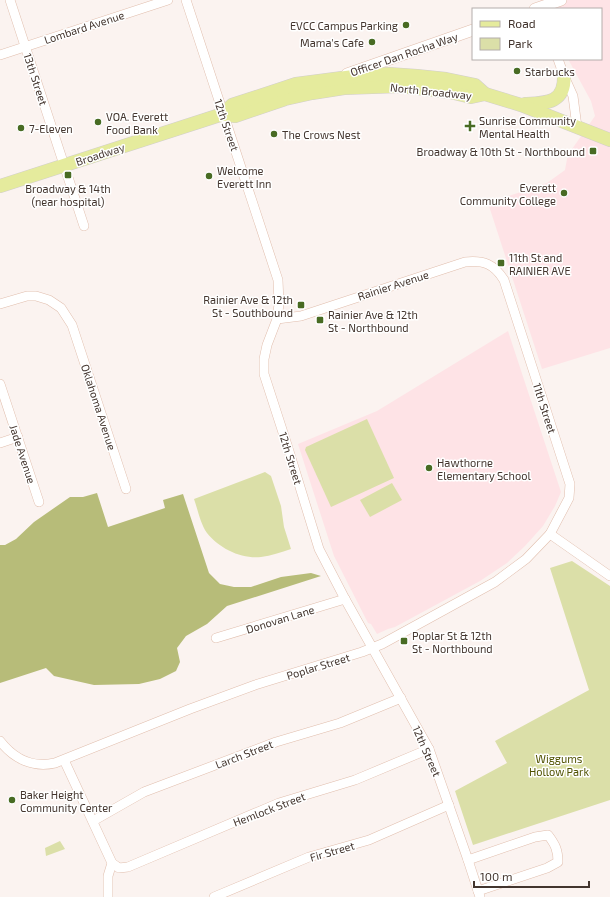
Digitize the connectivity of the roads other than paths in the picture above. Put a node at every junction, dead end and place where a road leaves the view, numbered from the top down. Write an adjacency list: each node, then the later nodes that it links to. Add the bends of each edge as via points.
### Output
1 (10, 0): 7 (street, 13th Street)
2 (168, 0): 7 (street, Lombard Avenue)
3 (186, 0): 14 (street, 12th Street)
4 (561, 0): 5 (street)
5 (539, 6)
6 (472, 30): 11 (street, Officer Dan Rocha Way)
7 (25, 47): 8 (street, Lombard Avenue); 17 (street, 13th Street)
8 (0, 55)
9 (558, 60): 10 (street)
10 (564, 76): 13 (main road, via 560,96 542,103); 15 (street, via 573,96)
11 (335, 78): 12 (main road, via 389,74 417,76 476,85); 14 (main road, via 296,84 232,104)
12 (485, 94): 13 (main road, North Broadway); 14 (main road, North Broadway, via 471,97 400,86 344,88 312,93 235,116)
13 (521, 105): 15 (main road, North Broadway)
14 (223, 114): 17 (main road, Broadway); 22 (street, 12th Street, via 278,280)
15 (577, 127): 16 (main road, North Broadway)
16 (610, 140)
17 (64, 166): 18 (main road, Broadway); 19 (street, 13th Street)
18 (0, 186)
19 (84, 226)
20 (504, 280): 22 (street, Rainier Avenue, via 492,266 475,261 465,262 301,316); 28 (street, 11th Street, via 570,484 569,498)
21 (0, 304): 26 (street, Oklahoma Avenue, via 26,296 36,296 49,300 61,308 72,325)
22 (277, 319): 30 (street, 12th Street, via 267,345 264,374 319,549)
23 (0, 384): 24 (street, Jade Avenue)
24 (18, 437): 25 (street); 27 (street, Jade Avenue)
25 (0, 443)
26 (126, 489)
27 (39, 502)
28 (550, 534): 29 (street); 32 (street, Poplar Street, via 526,559 495,582)
29 (610, 576)
30 (345, 599): 31 (street, Donovan Lane); 32 (street, 12th Street)
31 (216, 638)
32 (373, 648): 33 (street, 12th Street); 36 (street, Poplar Street, via 255,685)
33 (401, 698): 35 (street, 12th Street); 38 (street, Larch Street, via 340,723 276,742 144,792)
34 (0, 741): 36 (street, Poplar Street, via 22,760 46,765)
35 (429, 749): 37 (street, 12th Street); 40 (street, Hemlock Street, via 355,780 279,803 128,867 119,868)
36 (64, 760): 38 (street)
37 (449, 805): 39 (street, 12th Street); 43 (street, Fir Street, via 369,840 308,857)
38 (92, 821): 40 (street)
39 (468, 860): 41 (street, 12th Street); 41 (street, via 548,835 558,852 558,862 547,868)
40 (112, 863): 42 (street, via 108,876)
41 (479, 894)
42 (108, 897)
43 (214, 897)

